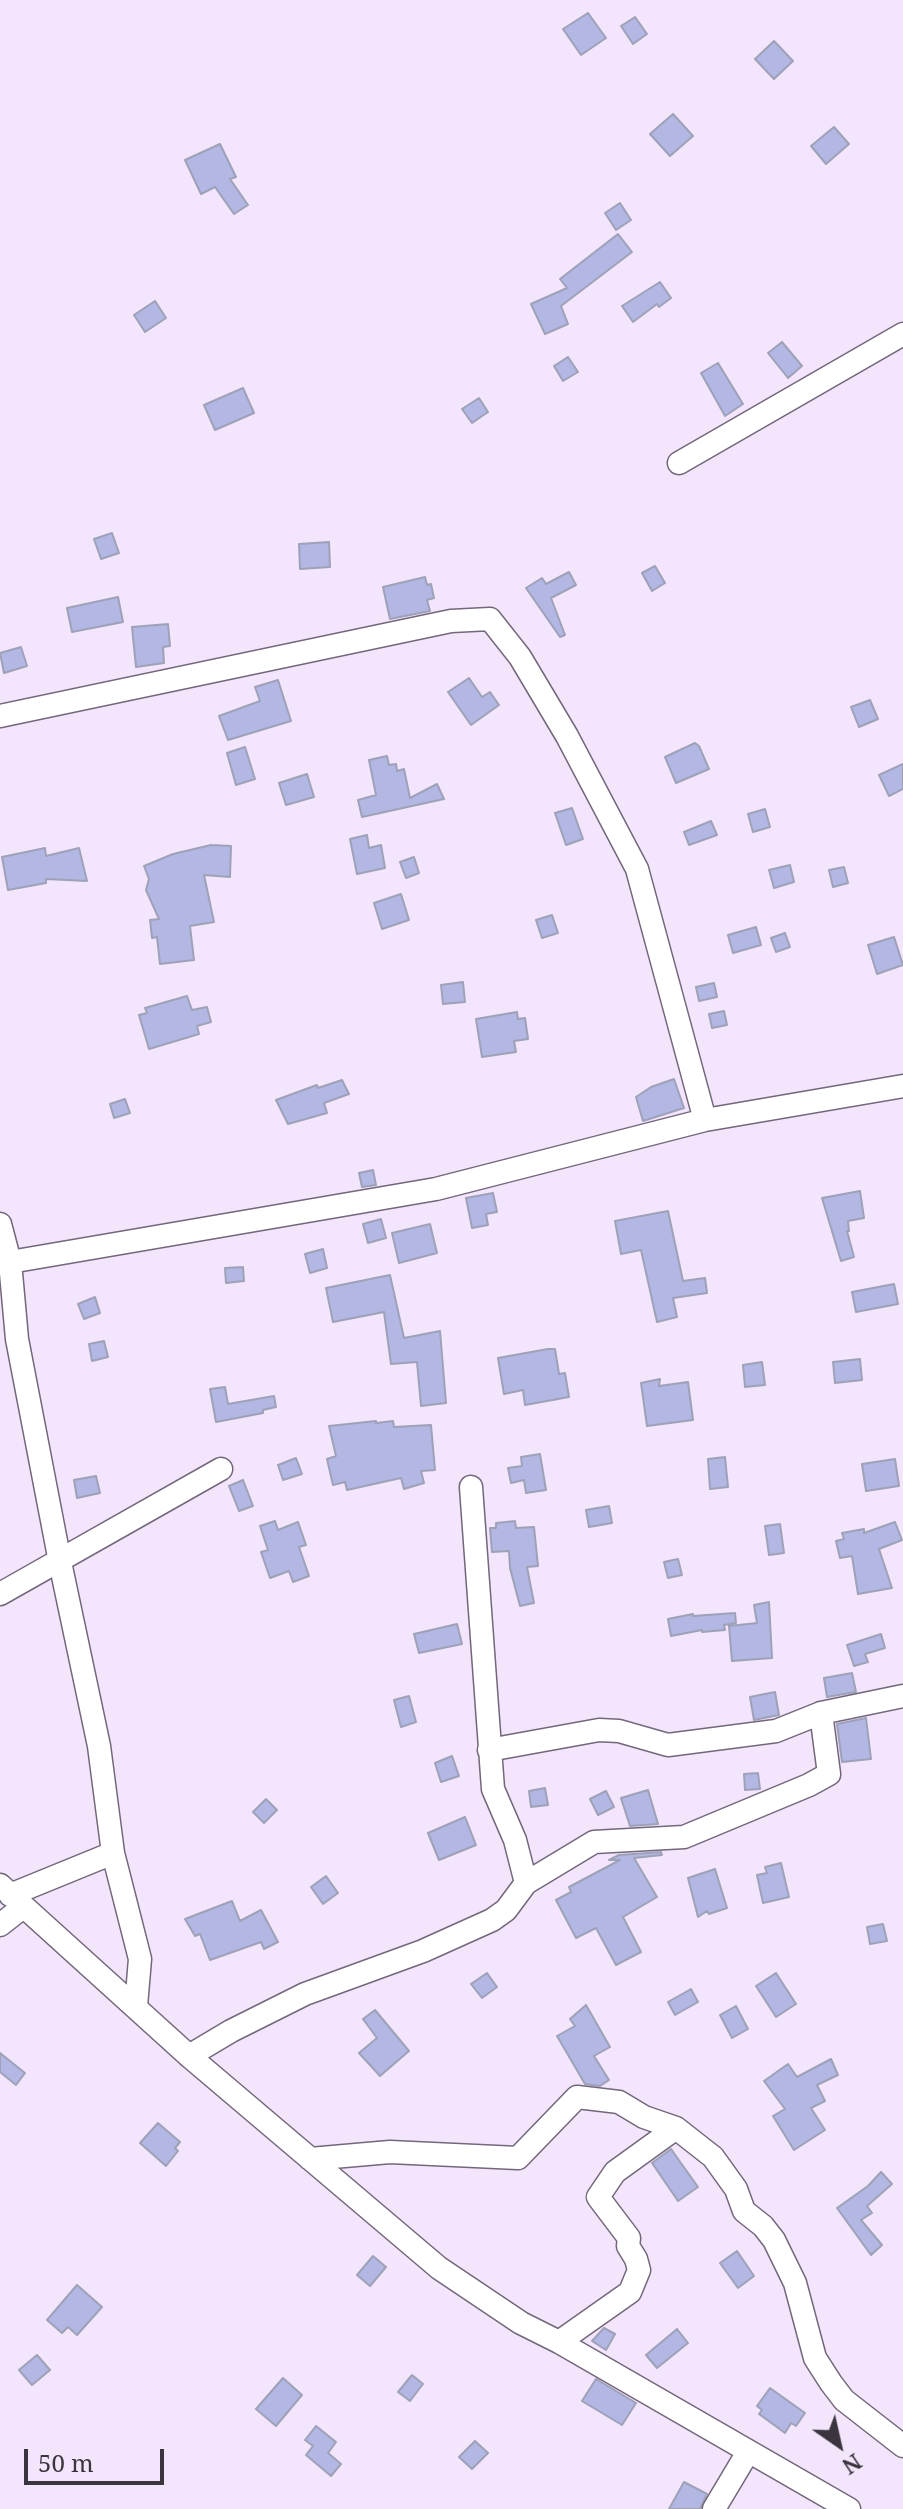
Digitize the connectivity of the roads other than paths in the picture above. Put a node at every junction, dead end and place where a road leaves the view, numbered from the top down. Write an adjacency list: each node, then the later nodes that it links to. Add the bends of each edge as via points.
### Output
1 (903, 334): 2 (street)
2 (679, 463)
3 (0, 716): 5 (street, via 451,621 490,619 520,657 567,736 637,869)
4 (903, 1086): 5 (street)
5 (705, 1120): 7 (street, via 436,1189)
6 (0, 1224): 7 (street)
7 (10, 1262): 10 (street, via 17,1339)
8 (221, 1469): 10 (street)
9 (471, 1487): 14 (street)
10 (60, 1562): 11 (street); 15 (street, via 99,1746)
11 (0, 1594)
12 (903, 1696): 13 (street)
13 (821, 1713): 14 (street, via 776,1731 668,1745 599,1730); 16 (street, via 829,1774 684,1837 594,1842)
14 (489, 1750): 16 (street, via 493,1789)
15 (113, 1853): 17 (street); 19 (street, via 140,1959)
16 (526, 1883): 20 (street, via 492,1920 305,1994)
17 (11, 1896): 18 (street); 19 (street)
18 (0, 1925)
19 (136, 2006): 20 (street)
20 (189, 2056): 22 (street)
21 (676, 2128): 22 (street, via 619,2102 577,2097 518,2158 390,2152); 23 (street, via 615,2172 598,2197 629,2238 639,2270 630,2292); 24 (street, via 713,2157 736,2189 744,2211 774,2240 795,2283 815,2358 831,2383 844,2400)
22 (310, 2159): 23 (street, via 439,2268)
23 (559, 2342): 25 (street)
24 (903, 2446)
25 (748, 2452): 26 (street); 27 (street)
26 (714, 2509)
27 (849, 2509)

